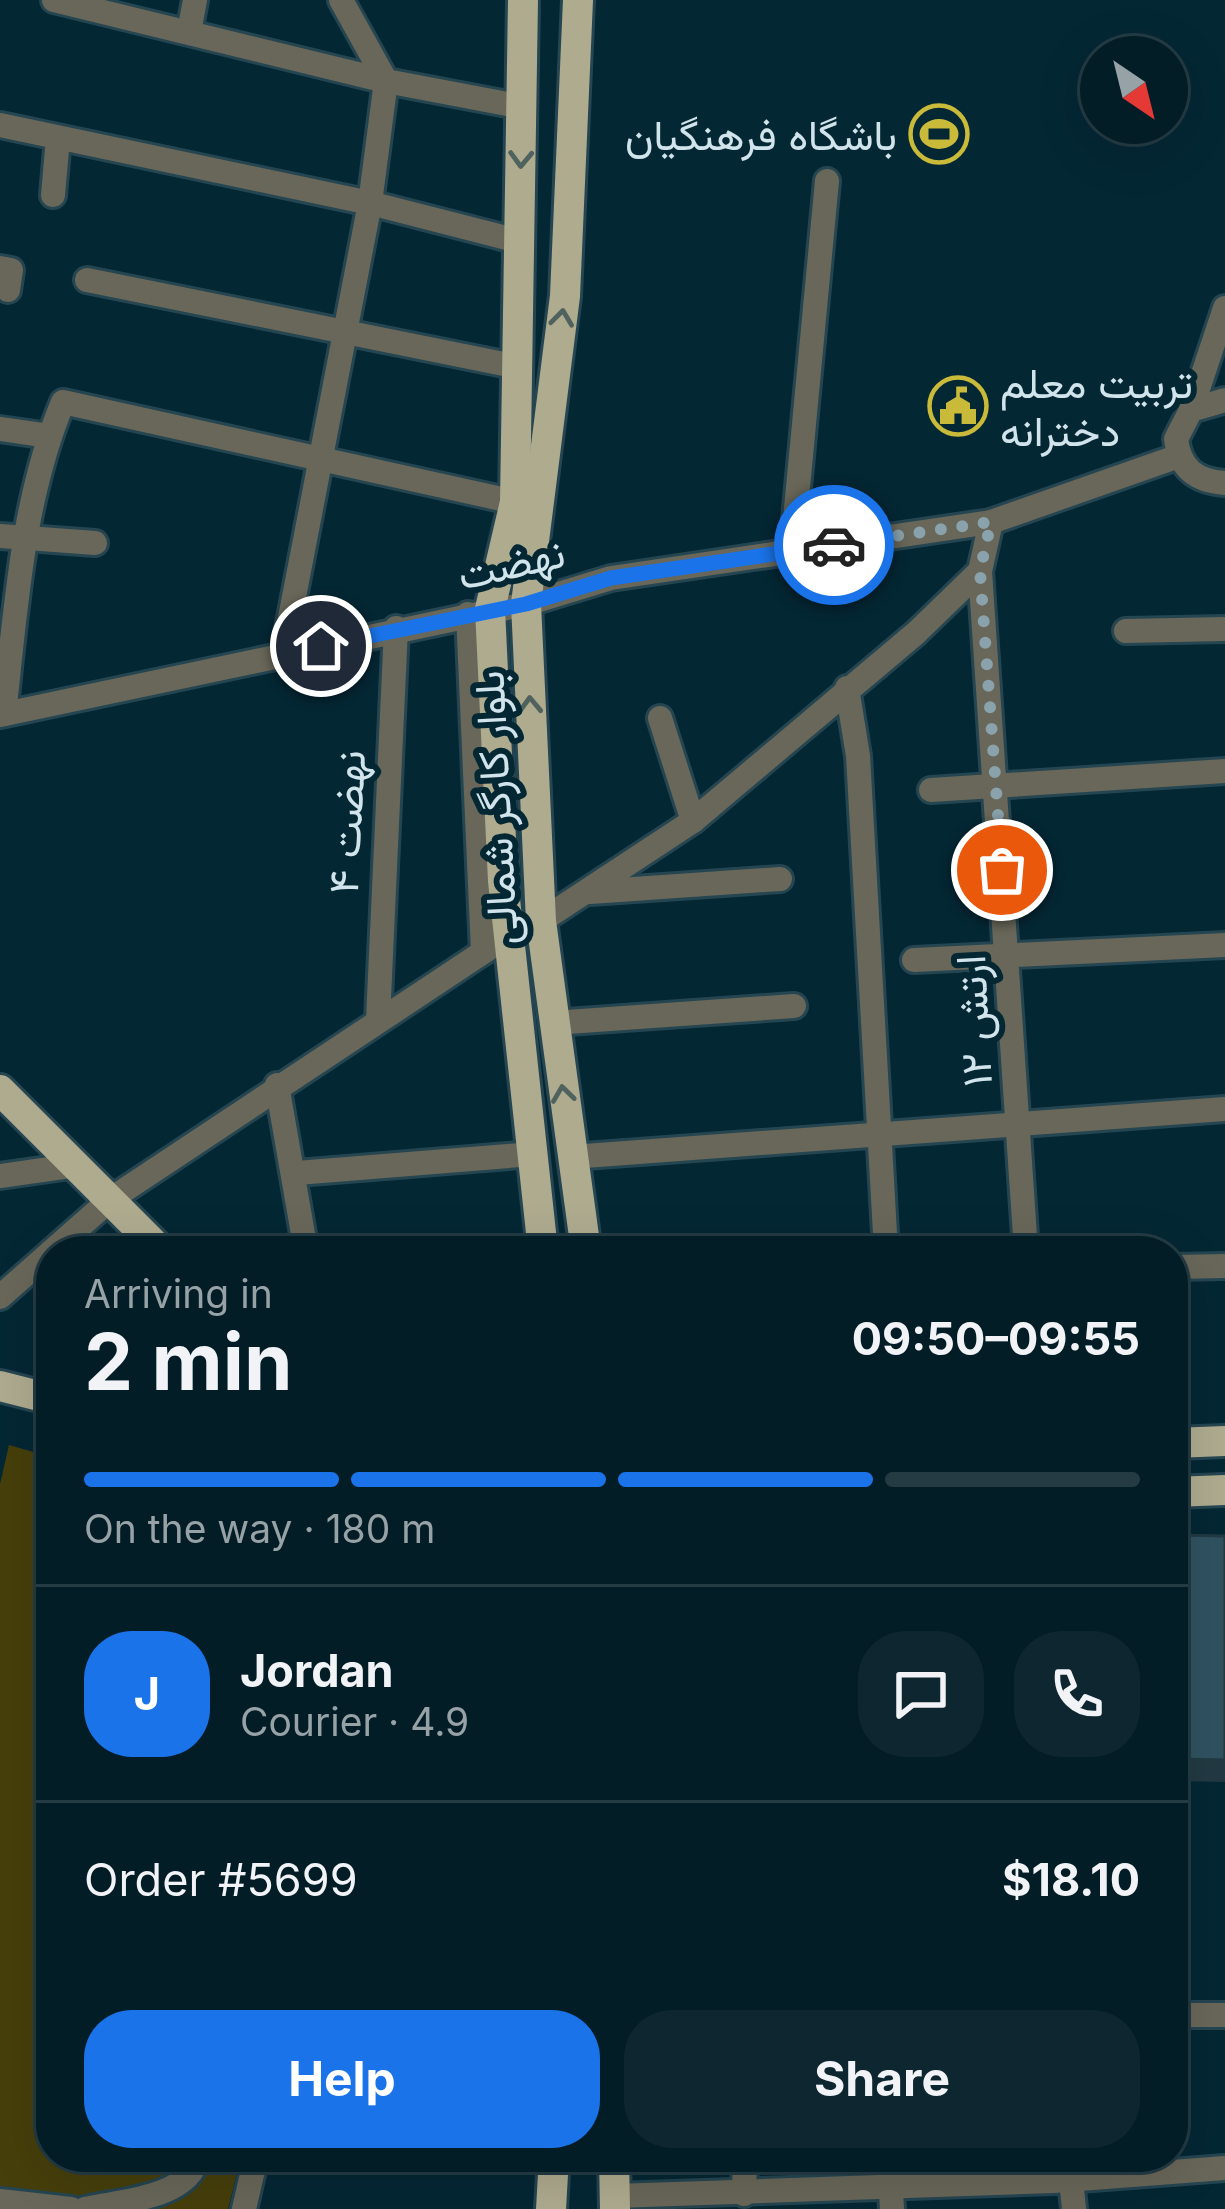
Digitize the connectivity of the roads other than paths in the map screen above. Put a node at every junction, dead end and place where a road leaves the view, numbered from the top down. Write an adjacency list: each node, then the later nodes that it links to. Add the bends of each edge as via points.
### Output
1 (54, 0): 6 (street)
2 (195, 0): 6 (street)
3 (341, 0): 7 (street)
4 (523, 0): 8 (main road, بلوار کارگر شمالی)
5 (578, 0): 32 (main road, بلوار کارگر شمالی, one-way to 5, via 565,296)
6 (188, 32): 7 (street)
7 (386, 81): 8 (street); 13 (street)
8 (523, 106): 14 (main road, بلوار کارگر شمالی, one-way to 14)
9 (0, 125): 10 (street)
10 (58, 138): 12 (street); 13 (street)
11 (827, 181): 30 (street)
12 (53, 195)
13 (370, 203): 14 (street); 17 (street)
14 (518, 241): 18 (main road, بلوار کارگر شمالی)
15 (87, 280): 17 (street)
16 (1225, 308): 20 (street)
17 (345, 335): 18 (street); 24 (street)
18 (519, 367): 26 (main road, بلوار کارگر شمالی)
19 (1225, 400): 20 (street)
20 (1191, 410): 23 (street)
21 (0, 429): 22 (street)
22 (49, 436): 24 (street, via 63,402); 28 (street)
23 (1179, 456): 25 (street, via 1206,482); 27 (street, نهضت)
24 (321, 462): 26 (street); 37 (street)
25 (1225, 483)
26 (515, 502): 33 (main road, بلوار کارگر شمالی)
27 (991, 522): 30 (street, نهضت); 31 (street, ارتش ۱۲)
28 (12, 537): 29 (street); 39 (street)
29 (95, 543)
30 (792, 551): 32 (street, نهضت, via 611,578)
31 (980, 571): 38 (street); 42 (street, ارتش ۱۲)
32 (526, 604): 33 (street, نهضت); 47 (main road, بلوار کارگر شمالی, one-way to 32)
33 (479, 611): 34 (street, نهضت); 48 (main road, بلوار کارگر شمالی)
34 (396, 628): 37 (street, نهضت); 53 (street, نهضت ۴)
35 (1225, 628): 36 (street)
36 (1126, 632)
37 (283, 654): 39 (street, نهضت)
38 (847, 688): 44 (street); 59 (street, via 858,756)
39 (2, 714)
40 (660, 718): 44 (street)
41 (1225, 771): 42 (street)
42 (995, 785): 43 (street); 50 (street, ارتش ۱۲)
43 (931, 790)
44 (694, 821): 46 (street)
45 (780, 879): 46 (street)
46 (585, 892): 47 (street)
47 (542, 921): 54 (main road, بلوار کارگر شمالی)
48 (496, 943): 53 (street); 60 (main road, بلوار کارگر شمالی)
49 (1225, 944): 50 (street)
50 (1010, 955): 51 (street); 58 (street, ارتش ۱۲)
51 (914, 960)
52 (794, 1006): 54 (street)
53 (378, 1020): 55 (street)
54 (553, 1023): 61 (main road, بلوار کارگر شمالی, one-way to 54)
55 (277, 1085): 63 (street); 65 (street)
56 (0, 1090): 62 (main road)
57 (1225, 1109): 58 (street)
58 (1018, 1120): 59 (street); 72 (street, ارتش ۱۲)
59 (877, 1132): 61 (street); 71 (street)
60 (532, 1154): 63 (street); 69 (main road, بلوار کارگر شمالی)
61 (571, 1157): 70 (main road, بلوار کارگر شمالی)
62 (77, 1165): 64 (street); 65 (main road)
63 (297, 1173): 68 (street)
64 (0, 1176)
65 (111, 1199): 66 (street); 67 (main road)
66 (69, 1236)
67 (147, 1236)
68 (304, 1236)
69 (541, 1236)
70 (584, 1236)
71 (885, 1236)
72 (1025, 1236)
73 (36, 1265): 76 (street)
74 (1225, 1265): 75 (street)
75 (1188, 1266)
76 (0, 1297)
77 (0, 1386): 78 (main road)
78 (36, 1395)
79 (1225, 1441): 80 (main road)
80 (1188, 1442)
81 (1225, 1490): 82 (main road)
82 (1188, 1491)
83 (1188, 2015): 84 (street)
84 (1225, 2015)
85 (1188, 2166): 86 (street)
86 (1225, 2168)
87 (190, 2172): 102 (street, via 166,2192)
88 (253, 2172): 103 (street)
89 (553, 2172): 104 (main road)
90 (614, 2172): 100 (main road)
91 (745, 2172): 96 (street)
92 (1015, 2172): 97 (street)
93 (1029, 2172): 95 (street)
94 (1122, 2172): 95 (street)
95 (1071, 2180): 105 (street)
96 (744, 2194): 98 (street); 100 (street)
97 (979, 2196): 98 (street)
98 (892, 2198)
99 (0, 2201): 101 (street)
100 (615, 2203)
101 (70, 2209)
102 (85, 2209)
103 (244, 2209)
104 (551, 2209)
105 (1074, 2209)

